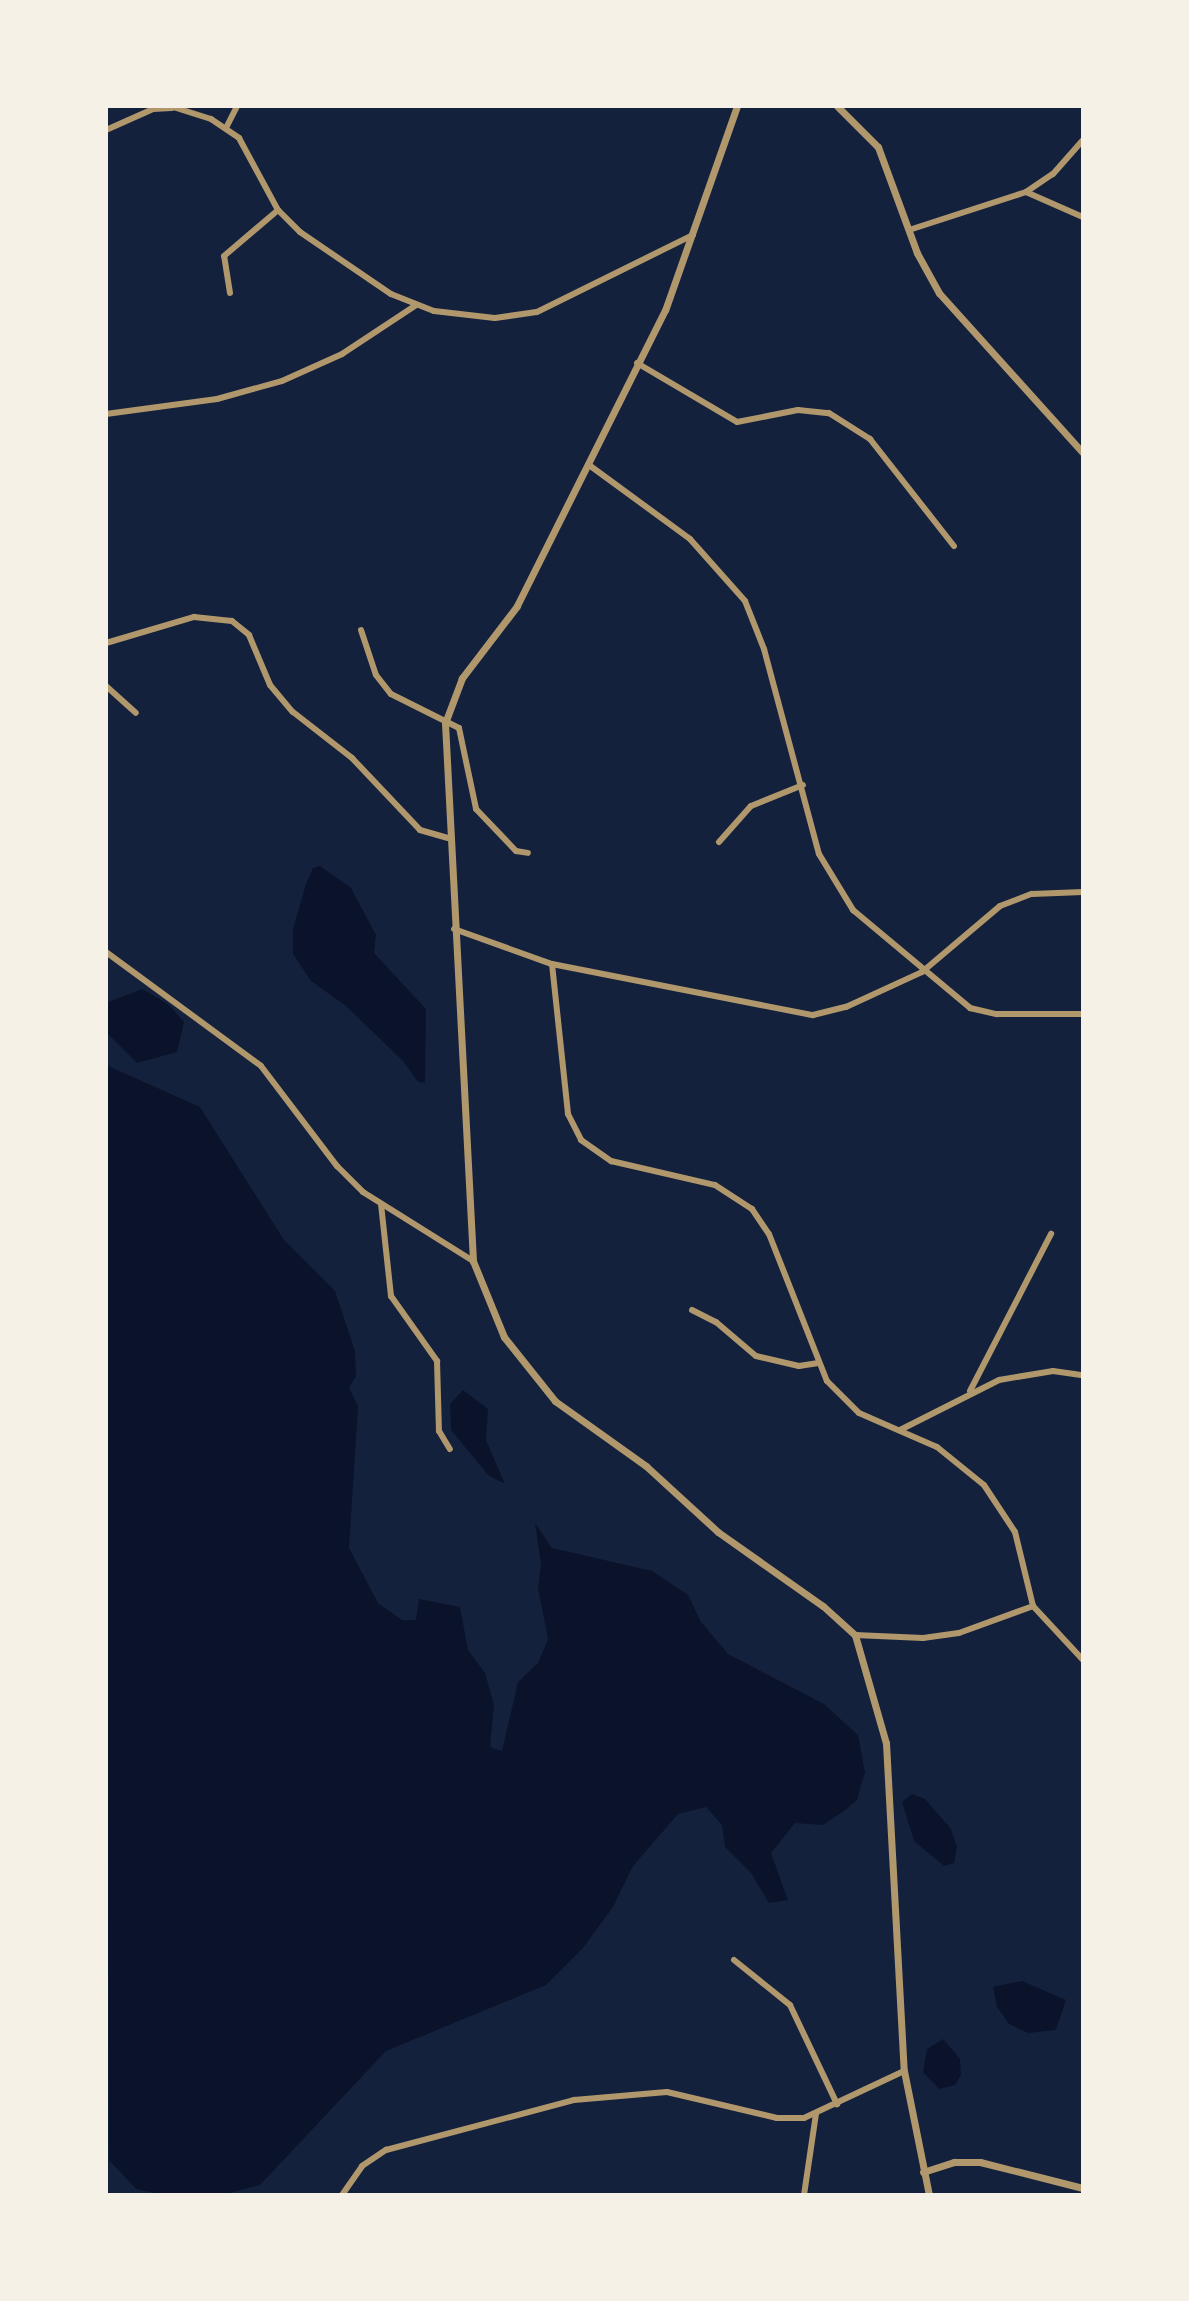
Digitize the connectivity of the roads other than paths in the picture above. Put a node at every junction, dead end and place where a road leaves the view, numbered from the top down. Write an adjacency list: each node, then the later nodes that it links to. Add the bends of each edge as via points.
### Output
1 (237, 106): 5 (street)
2 (737, 106): 12 (street)
3 (837, 106): 11 (street, via 878,147)
4 (171, 107): 5 (street); 6 (street, via 153,109)
5 (226, 128): 9 (street, via 248,149)
6 (106, 130)
7 (1083, 140): 8 (street, via 1053,174)
8 (1026, 192): 10 (street); 11 (street)
9 (278, 210): 13 (street, via 224,256); 14 (street, via 300,232)
10 (1083, 217)
11 (909, 230): 17 (street, via 928,275 951,309)
12 (693, 235): 14 (street, via 537,312 474,318); 15 (street, via 665,310)
13 (230, 293)
14 (416, 305): 16 (street, via 368,340 282,381 217,399)
15 (637, 363): 18 (street); 19 (street, via 737,422 798,410 829,413 870,439)
16 (106, 414)
17 (1083, 453)
18 (589, 465): 24 (street, via 515,609 462,678); 25 (street, via 690,539 745,601)
19 (954, 546)
20 (361, 630): 24 (street, via 376,675 391,694)
21 (106, 643): 26 (street, via 194,617 232,621 249,635 261,670 286,706 352,758 420,830)
22 (106, 686): 23 (street)
23 (136, 713)
24 (445, 723): 26 (street); 28 (street, via 459,728 482,819 516,851)
25 (803, 785): 27 (street, via 751,806); 33 (street, via 819,854 840,893)
26 (448, 838): 30 (street)
27 (719, 842)
28 (528, 853)
29 (1083, 892): 33 (street, via 1049,891 1000,906)
30 (454, 929): 32 (street); 37 (street)
31 (106, 952): 35 (street, via 261,1066 337,1166)
32 (552, 964): 33 (street, via 813,1015 846,1007); 39 (street, via 574,1130 589,1148 611,1161 715,1185 752,1209 769,1234)
33 (922, 972): 34 (street, via 954,998 983,1012)
34 (1083, 1014)
35 (381, 1204): 37 (street); 43 (street, via 391,1296 437,1361 439,1431)
36 (1051, 1234): 41 (street)
37 (473, 1261): 45 (street, via 504,1337 555,1401 646,1466 718,1532)
38 (692, 1310): 39 (street, via 716,1322 756,1356 799,1366)
39 (817, 1363): 42 (street, via 848,1405)
40 (1083, 1375): 41 (street, via 1053,1371)
41 (970, 1391): 42 (street)
42 (900, 1431): 44 (street, via 954,1458 997,1500 1023,1551)
43 (450, 1449)
44 (1033, 1606): 45 (street, via 959,1633 923,1638); 46 (street)
45 (855, 1635): 48 (street, via 890,1770)
46 (1083, 1660)
47 (734, 1960): 49 (street, via 790,2005)
48 (904, 2071): 49 (street); 51 (street)
49 (837, 2104): 50 (street)
50 (816, 2114): 53 (street, via 777,2118 667,2092 585,2098 386,2150 362,2166); 54 (street)
51 (923, 2172): 52 (street, via 954,2162 980,2162); 55 (street)
52 (1083, 2188)
53 (342, 2195)
54 (804, 2195)
55 (929, 2195)

